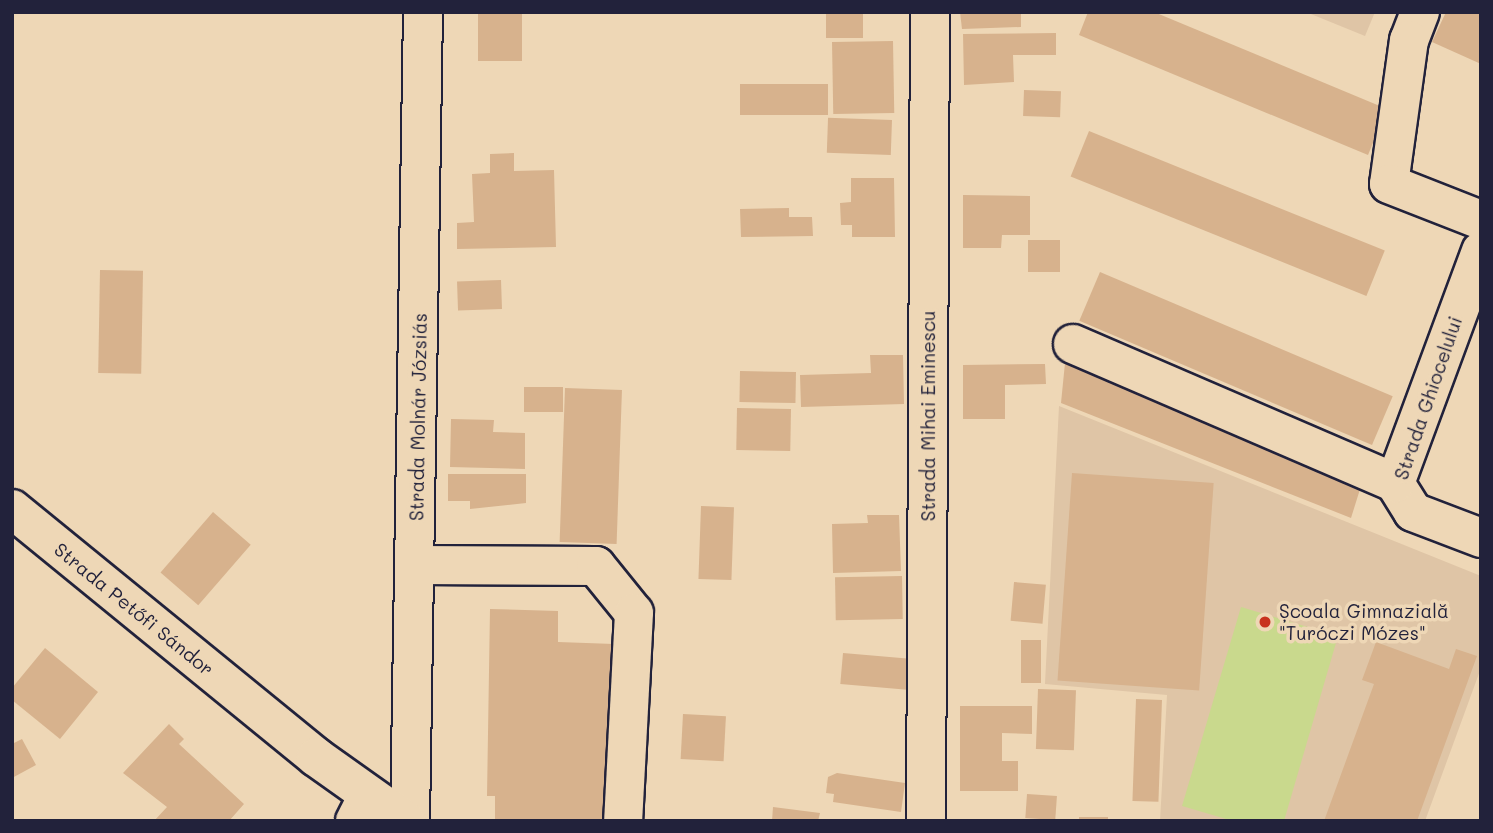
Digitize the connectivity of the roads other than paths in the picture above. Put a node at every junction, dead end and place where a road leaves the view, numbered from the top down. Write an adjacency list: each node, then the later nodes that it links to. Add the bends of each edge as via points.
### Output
1 (423, 12): 10 (street, Strada Molnár Józsiás)
2 (930, 12): 14 (street, Strada Mihai Eminescu)
3 (1420, 12): 4 (street, via 1409,40 1389,184)
4 (1481, 220)
5 (1481, 251): 7 (street, Strada Ghiocelului)
6 (1073, 344): 7 (street)
7 (1395, 483): 9 (street, Strada Ghiocelului, via 1413,512)
8 (15, 518): 11 (street, Strada Petőfi Sándor, via 255,708)
9 (1481, 538)
10 (416, 565): 12 (street, Strada Molnár Józsiás); 13 (street, via 596,566 634,613)
11 (362, 808): 12 (street, Strada Petőfi Sándor)
12 (408, 821)
13 (623, 821)
14 (926, 821)

